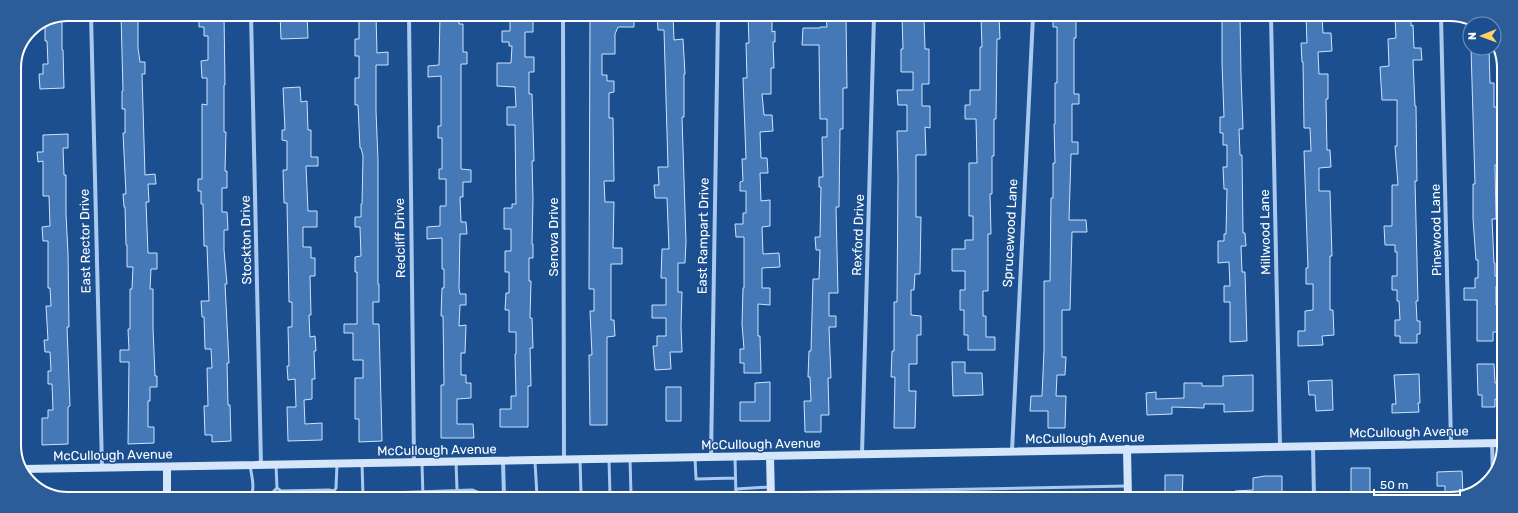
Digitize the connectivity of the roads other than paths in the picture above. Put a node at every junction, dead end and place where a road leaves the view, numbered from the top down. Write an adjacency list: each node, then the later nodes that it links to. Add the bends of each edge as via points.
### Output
1 (91, 21): 37 (street, East Rector Drive)
2 (251, 21): 33 (street, Stockton Drive)
3 (408, 21): 29 (street, Redcliff Drive)
4 (563, 21): 27 (street, Senova Drive)
5 (718, 21): 21 (street, East Rampart Drive)
6 (874, 21): 17 (street, Rexford Drive)
7 (1033, 21): 16 (street, Sprucewood Lane)
8 (1271, 21): 13 (street, Millwood Lane)
9 (1441, 21): 12 (street, Pinewood Lane)
10 (1492, 443): 11 (main road, McCullough Avenue); 12 (main road, McCullough Avenue); 35 (street)
11 (1497, 443)
12 (1451, 444): 14 (main road, McCullough Avenue)
13 (1280, 446): 14 (main road, McCullough Avenue); 15 (main road, McCullough Avenue)
14 (1313, 446): 58 (street)
15 (1127, 449): 16 (main road, McCullough Avenue); 40 (main road)
16 (1012, 451): 17 (main road, McCullough Avenue)
17 (862, 454): 19 (main road, McCullough Avenue)
18 (735, 456): 19 (main road, McCullough Avenue); 21 (main road, McCullough Avenue); 39 (lane)
19 (770, 456): 56 (main road)
20 (695, 457): 21 (main road, McCullough Avenue); 22 (main road, McCullough Avenue); 39 (lane, via 696,479)
21 (711, 457)
22 (630, 458): 24 (main road, McCullough Avenue); 55 (lane)
23 (580, 459): 24 (main road, McCullough Avenue); 27 (main road, McCullough Avenue); 53 (lane)
24 (609, 459): 54 (lane)
25 (503, 460): 26 (main road, McCullough Avenue); 28 (main road, McCullough Avenue); 51 (street)
26 (535, 460): 27 (main road, McCullough Avenue); 52 (lane)
27 (564, 460)
28 (456, 461): 29 (main road, McCullough Avenue); 43 (lane)
29 (418, 462): 30 (main road, McCullough Avenue); 49 (lane)
30 (362, 463): 31 (main road, McCullough Avenue); 48 (lane)
31 (337, 464): 34 (main road, McCullough Avenue); 44 (lane)
32 (250, 465): 33 (main road, McCullough Avenue); 36 (main road, McCullough Avenue); 46 (lane)
33 (261, 465): 34 (main road, McCullough Avenue)
34 (276, 465): 41 (lane)
35 (1493, 465)
36 (167, 466): 37 (main road, McCullough Avenue); 45 (main road)
37 (102, 468): 38 (main road, McCullough Avenue)
38 (28, 469)
39 (735, 478): 42 (lane)
40 (1128, 486): 56 (lane); 57 (main road)
41 (277, 488): 44 (lane, via 284,492); 47 (lane)
42 (736, 489): 56 (lane)
43 (457, 490): 49 (lane); 50 (lane)
44 (334, 491)
45 (168, 492)
46 (252, 492)
47 (273, 492)
48 (363, 492)
49 (422, 492)
50 (475, 492)
51 (504, 492)
52 (537, 492)
53 (581, 492)
54 (608, 492)
55 (631, 492)
56 (771, 492)
57 (1128, 492)
58 (1314, 492)

